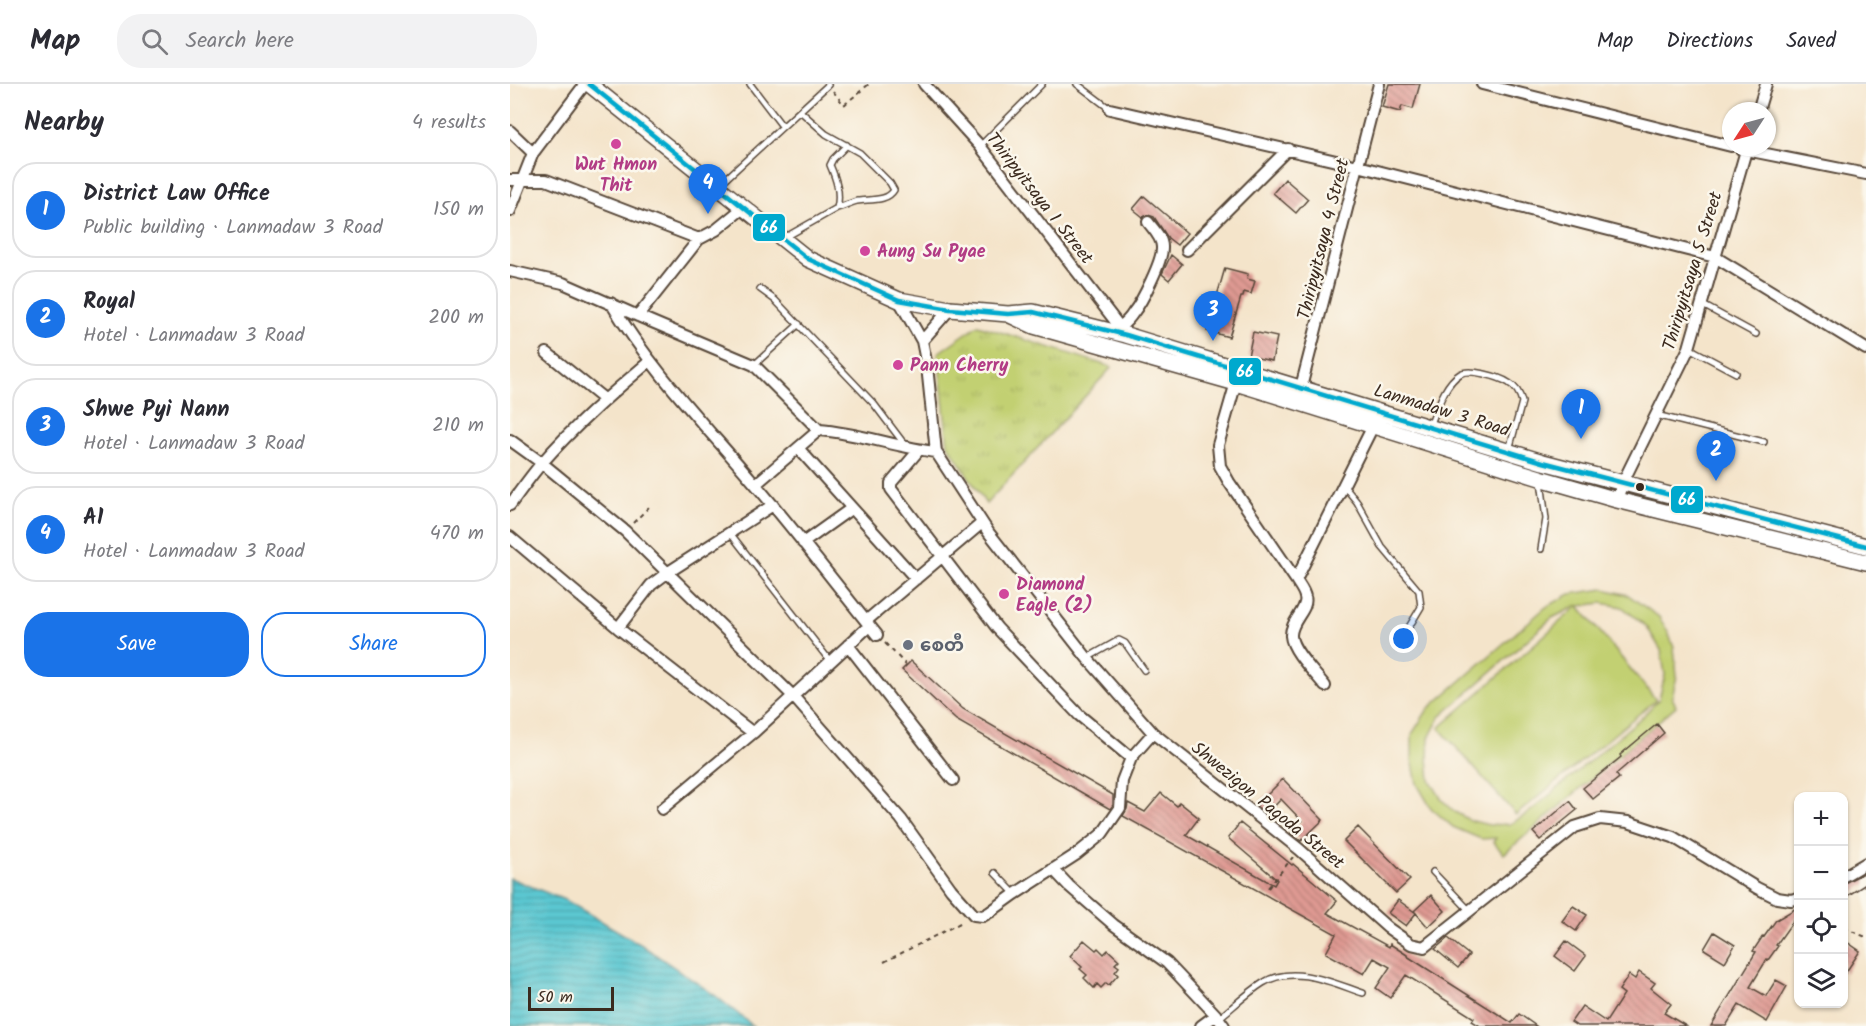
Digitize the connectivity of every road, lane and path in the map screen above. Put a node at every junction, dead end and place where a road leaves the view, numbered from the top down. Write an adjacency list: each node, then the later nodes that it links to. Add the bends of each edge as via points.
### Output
1 (587, 84): 20 (street); 27 (main road, Lanmadaw 3 Road)
2 (750, 84): 14 (lane)
3 (869, 84): 10 (path, via 844,105)
4 (924, 84): 18 (street, Thiripyitsaya 1 Street)
5 (1042, 84): 18 (lane)
6 (1077, 84): 12 (lane)
7 (1378, 84): 23 (street, Thiripyitsaya 4 Street)
8 (1482, 84): 16 (street)
9 (1767, 84): 11 (street)
10 (828, 85): 13 (lane)
11 (1761, 102)
12 (1110, 109): 19 (street)
13 (800, 111): 14 (lane); 17 (lane, via 826,134)
14 (782, 126): 27 (lane)
15 (510, 131): 20 (street)
16 (1722, 144)
17 (847, 145): 29 (lane, via 830,165 840,198); 29 (lane, via 860,153 894,190 885,198)
18 (980, 146): 45 (street, Thiripyitsaya 1 Street)
19 (1288, 150): 23 (street); 34 (street)
20 (533, 153): 26 (street)
21 (1776, 154): 24 (street)
22 (1745, 156): 35 (street, Thiripyitsaya 5 Street)
23 (1358, 166): 35 (street); 55 (street, Thiripyitsaya 4 Street)
24 (1866, 174)
25 (510, 180): 26 (street)
26 (524, 180): 30 (street); 33 (street, via 546,180)
27 (717, 187): 28 (main road, Lanmadaw 3 Road)
28 (743, 208): 32 (main road, Lanmadaw 3 Road); 33 (street)
29 (837, 208): 32 (lane)
30 (510, 212)
31 (1148, 222): 45 (street, via 1163,248)
32 (782, 239): 38 (main road, Lanmadaw 3 Road, via 808,259)
33 (699, 240): 43 (street)
34 (1187, 250)
35 (1715, 257): 40 (street, Thiripyitsaya 5 Street); 49 (street)
36 (510, 271): 39 (street, via 563,283)
37 (760, 289): 44 (lane)
38 (899, 300): 41 (main road, Lanmadaw 3 Road); 47 (street, Shwezigon Pagoda Street)
39 (611, 303): 43 (street); 51 (street)
40 (1701, 304): 46 (lane); 48 (street, Thiripyitsaya 5 Street)
41 (950, 309): 42 (main road, Lanmadaw 3 Road); 47 (street)
42 (1008, 314): 45 (main road, Lanmadaw 3 Road, via 1033,312); 54 (main road, Lanmadaw 3 Road, via 1034,326)
43 (638, 316): 52 (street)
44 (799, 324): 52 (lane); 64 (lane)
45 (1123, 331): 54 (main road, Lanmadaw 3 Road)
46 (1756, 334)
47 (922, 341): 66 (street, Shwezigon Pagoda Street)
48 (1689, 348): 53 (lane); 57 (street, Thiripyitsaya 5 Street)
49 (1866, 349)
50 (547, 353): 56 (street)
51 (650, 361): 56 (street); 71 (street)
52 (754, 365): 60 (street)
53 (1736, 373)
54 (1238, 376): 55 (main road, Lanmadaw 3 Road); 89 (street, via 1218,445 1220,466)
55 (1300, 395): 58 (main road, Lanmadaw 3 Road); 59 (main road, Lanmadaw 3 Road)
56 (604, 399): 68 (street)
57 (1656, 415): 62 (lane); 70 (street, Thiripyitsaya 5 Street)
58 (1373, 426): 69 (main road, Lanmadaw 3 Road); 72 (street)
59 (1430, 427): 65 (main road, Lanmadaw 3 Road); 65 (lane, via 1443,393 1460,374 1485,374 1509,382 1520,394 1522,402)
60 (819, 430): 63 (street); 64 (street)
61 (510, 440): 68 (street)
62 (1764, 442)
63 (798, 448): 71 (street); 77 (street)
64 (913, 449): 66 (street); 85 (street, via 891,489)
65 (1509, 451): 67 (main road, Lanmadaw 3 Road)
66 (936, 452): 78 (street, Shwezigon Pagoda Street)
67 (1543, 462): 69 (lane); 70 (main road, Lanmadaw 3 Road)
68 (542, 463): 74 (street); 79 (street)
69 (1540, 478): 73 (main road, Lanmadaw 3 Road); 84 (lane, via 1546,519)
70 (1623, 482): 73 (street, Thiripyitsaya 5 Street); 82 (main road, Lanmadaw 3 Road)
71 (756, 484): 75 (street)
72 (1344, 486): 89 (street); 93 (lane, via 1382,547 1419,591 1421,607)
73 (1617, 500): 86 (main road, Lanmadaw 3 Road)
74 (510, 505)
75 (773, 505): 80 (street); 83 (street)
76 (650, 506): 79 (path)
77 (852, 507): 83 (street); 88 (street)
78 (982, 523): 85 (street); 95 (street, Shwezigon Pagoda Street)
79 (625, 531): 87 (street)
80 (730, 533): 87 (street); 96 (lane)
81 (510, 537): 91 (street)
82 (1865, 542)
83 (803, 543): 90 (street)
84 (1541, 549)
85 (942, 557): 88 (street); 103 (street, via 997,628 1079,715)
86 (1866, 562)
87 (667, 573): 91 (street, via 651,585); 100 (street)
88 (916, 579): 90 (street)
89 (1296, 580): 99 (street, via 1305,604 1293,623 1292,642)
90 (868, 624): 92 (street); 94 (street)
91 (618, 628): 101 (street)
92 (877, 635): 97 (path)
93 (1403, 637)
94 (848, 645): 96 (street); 104 (street)
95 (1088, 658): 98 (lane, via 1119,640); 102 (street, Shwezigon Pagoda Street)
96 (830, 661): 100 (street)
97 (906, 665)
98 (1144, 670)
99 (1325, 686)
100 (792, 695): 101 (street); 116 (street, via 901,819)
101 (753, 733): 105 (street)
102 (1153, 733): 103 (street); 106 (street, Shwezigon Pagoda Street)
103 (1131, 758): 108 (street, via 1122,781 1120,808 1102,834)
104 (953, 780)
105 (662, 809)
106 (1299, 849): 112 (path); 115 (street, Shwezigon Pagoda Street, via 1411,944 1424,947)
107 (1866, 863): 111 (street)
108 (1053, 869): 113 (street); 121 (street, via 1114,925 1167,963)
109 (1433, 872): 115 (lane)
110 (995, 873): 113 (lane)
111 (1848, 874)
112 (1268, 888)
113 (1015, 894): 116 (street, via 983,916)
114 (1794, 899): 115 (street, Shwezigon Pagoda Street, via 1777,898 1757,888 1673,837 1628,822 1600,819 1575,827)
115 (1470, 911)
116 (974, 915): 119 (path)
117 (1848, 930): 118 (path)
118 (1866, 937)
119 (884, 962)
120 (1363, 993): 121 (lane, via 1318,978 1289,975 1264,982)
121 (1219, 1020): 122 (street)
122 (1202, 1026)

